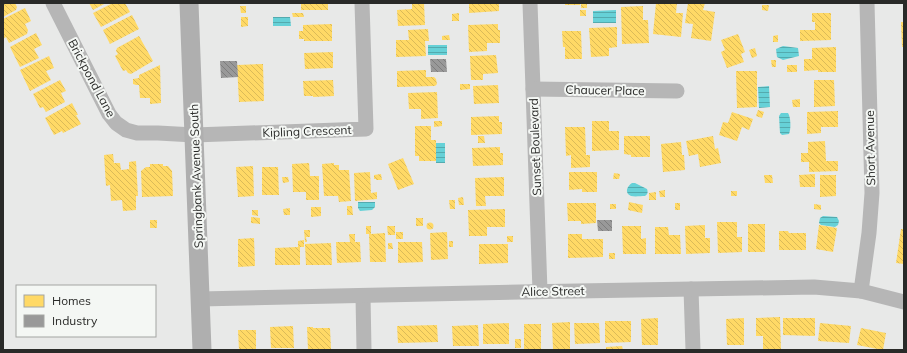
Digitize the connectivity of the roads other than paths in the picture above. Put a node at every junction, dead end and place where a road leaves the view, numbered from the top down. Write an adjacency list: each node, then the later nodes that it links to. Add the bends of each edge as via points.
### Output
1 (54, 3): 8 (street, Brickpond Lane, via 109,114 116,123 126,130 137,133)
2 (188, 3): 8 (main road, Springbank Avenue South)
3 (362, 3): 8 (street, Kipling Crescent, via 366,129)
4 (530, 3): 6 (street, Sunset Boulevard)
5 (866, 3): 11 (street, Short Avenue, via 872,193)
6 (533, 89): 7 (street, Chaucer Place); 10 (street, Sunset Boulevard)
7 (677, 91)
8 (194, 135): 13 (main road, Springbank Avenue South)
9 (691, 289): 10 (street, Alice Street); 11 (street, Alice Street, via 814,287); 17 (street)
10 (540, 291): 12 (street, Alice Street)
11 (861, 292): 14 (street, Alice Street)
12 (363, 296): 13 (street, Alice Street); 16 (street)
13 (200, 299): 15 (main road, Springbank Avenue South)
14 (904, 302)
15 (202, 350)
16 (364, 350)
17 (693, 350)

